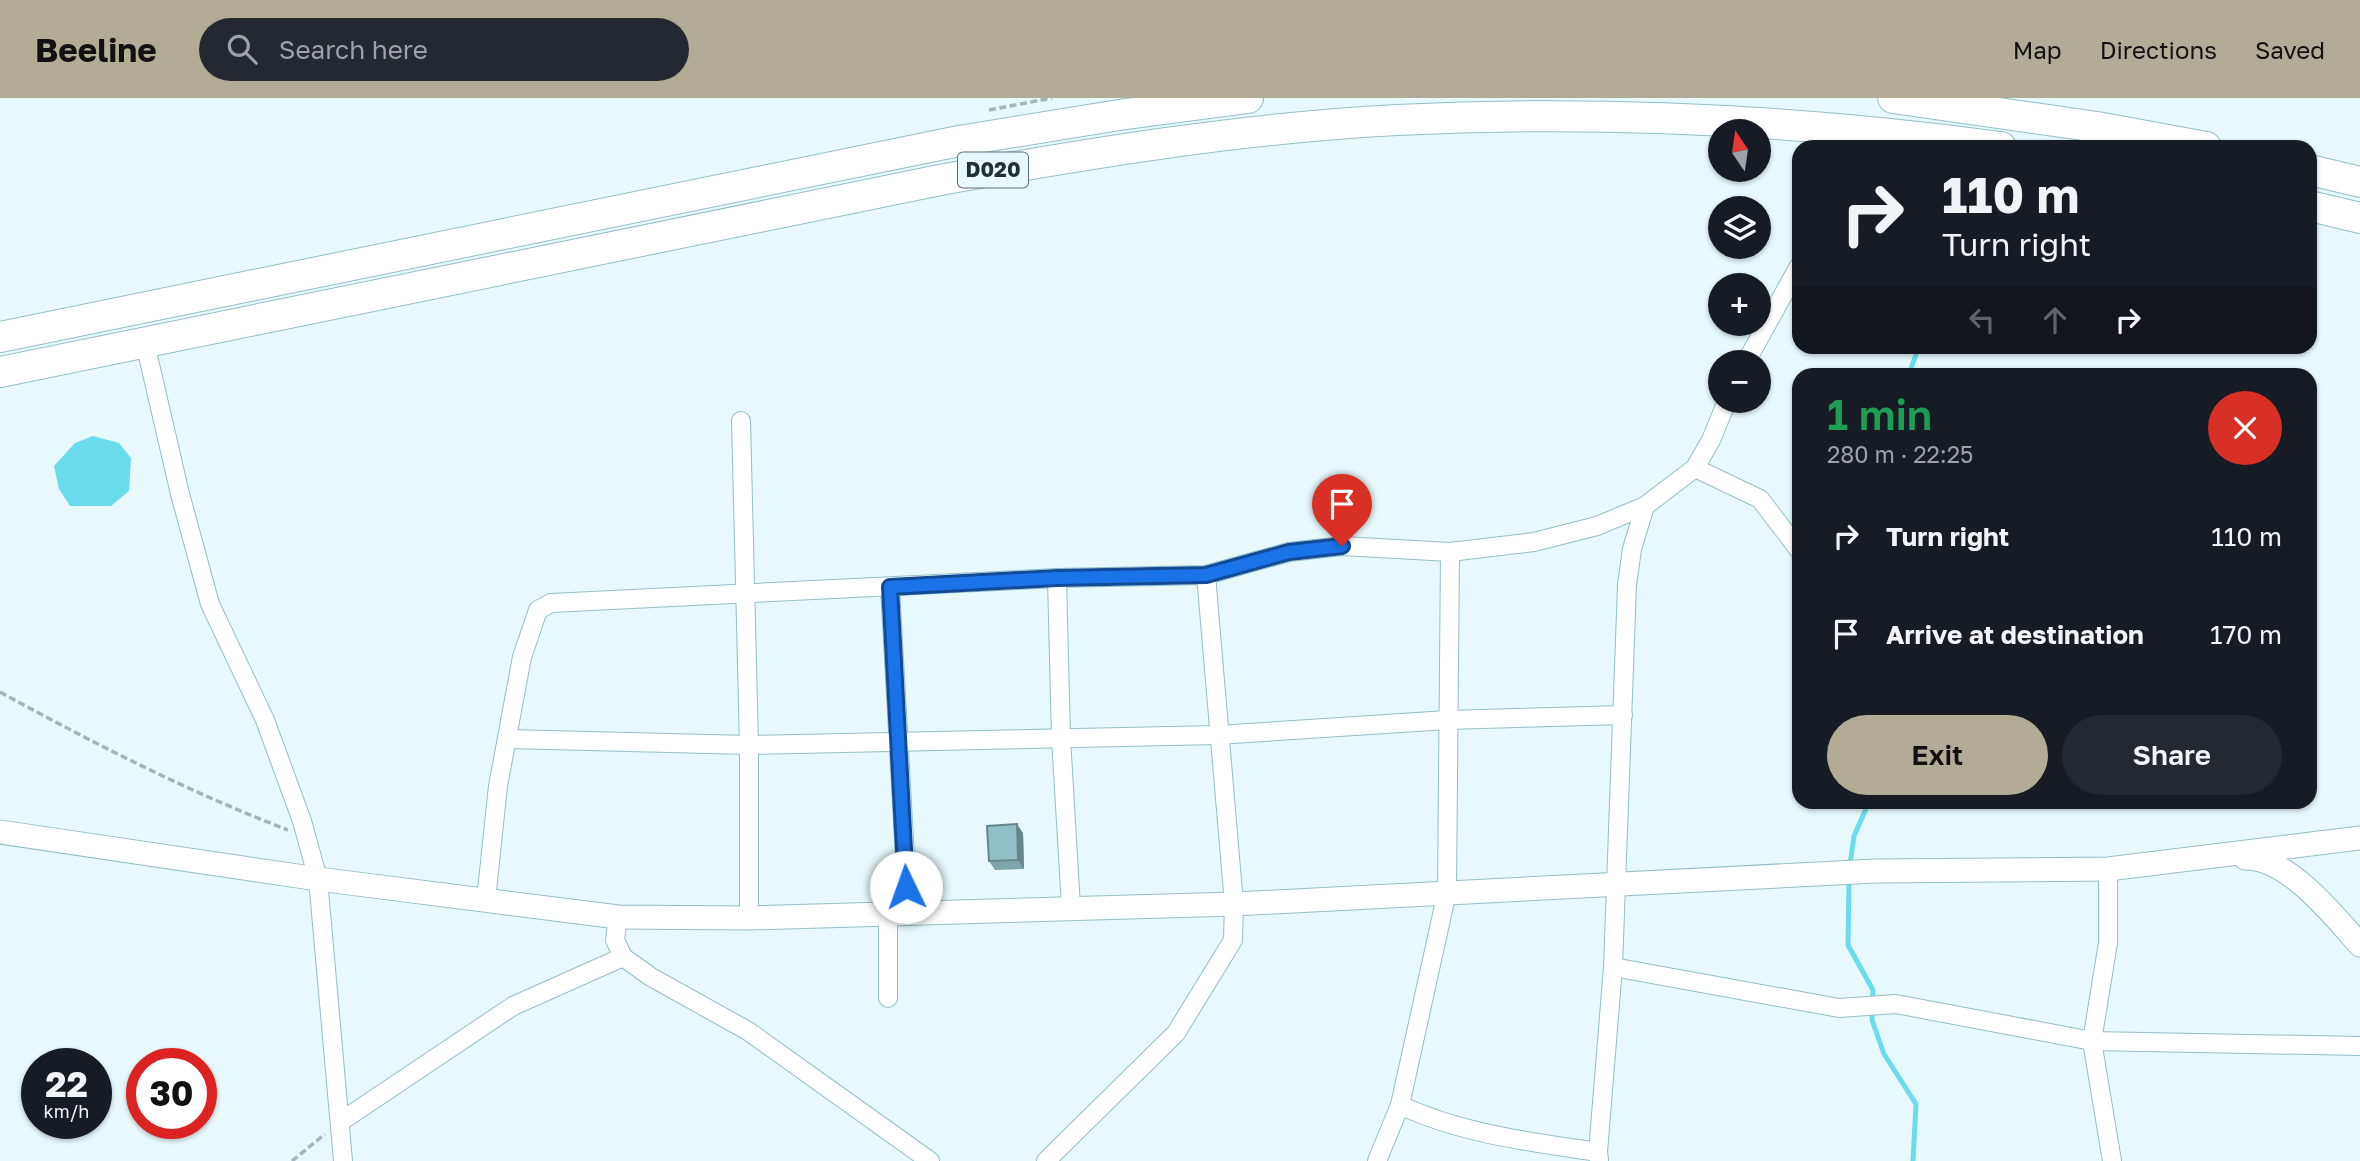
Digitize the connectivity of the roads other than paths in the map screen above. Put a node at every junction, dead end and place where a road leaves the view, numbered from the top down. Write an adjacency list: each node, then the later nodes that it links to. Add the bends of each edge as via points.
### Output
1 (1248, 98): 10 (highway, D020, via 959,141)
2 (1893, 98): 4 (highway)
3 (1940, 140): 11 (highway, D020, via 1800,124 1646,118 1397,120 1265,132 952,178)
4 (2167, 140)
5 (2317, 172): 6 (highway)
6 (2360, 182)
7 (2317, 208): 8 (highway)
8 (2360, 218)
9 (1792, 278): 12 (street)
10 (0, 337)
11 (145, 343): 13 (highway, D020); 36 (street, via 210,604 265,720)
12 (1753, 350)
13 (0, 372)
14 (1722, 413): 16 (street)
15 (741, 421): 23 (street)
16 (1695, 468): 17 (street); 18 (street, via 1760,499)
17 (1645, 506): 19 (street, via 1597,526 1534,542); 24 (street, via 1627,585)
18 (1792, 541)
19 (1450, 552): 20 (street, via 1342,546 1289,552); 25 (street)
20 (1206, 575): 21 (street); 26 (street)
21 (1057, 578): 22 (street); 27 (street)
22 (890, 587): 23 (street); 29 (street)
23 (745, 593): 28 (street, via 551,603 538,610 522,657); 30 (street)
24 (1623, 715): 25 (street); 37 (street)
25 (1447, 720): 26 (street); 38 (street)
26 (1218, 736): 27 (street); 41 (street)
27 (1061, 738): 29 (street); 42 (street)
28 (507, 739): 30 (street); 39 (street)
29 (898, 741): 30 (street); 43 (street)
30 (749, 745): 45 (street)
31 (0, 832): 36 (street)
32 (2360, 838): 33 (street)
33 (2326, 844): 34 (street); 40 (street, via 2316,845 2309,863)
34 (2209, 858): 35 (street); 40 (street, via 2254,858 2281,870)
35 (2108, 869): 37 (street, via 1875,871); 50 (street, via 2108,943)
36 (318, 879): 39 (street); 53 (street)
37 (1616, 883): 38 (street); 48 (street)
38 (1447, 892): 41 (street); 52 (street)
39 (486, 900): 44 (street)
40 (2320, 901): 46 (street)
41 (1234, 904): 42 (street); 57 (street, via 1233,940 1176,1033)
42 (1071, 907): 43 (street)
43 (898, 912): 45 (street); 49 (street)
44 (618, 917): 45 (street); 47 (street, via 615,940)
45 (749, 918)
46 (2360, 944)
47 (623, 957): 53 (street, via 513,1006); 56 (street, via 748,1031)
48 (1613, 967): 50 (street, via 1839,1008 1896,1004); 54 (street)
49 (888, 998)
50 (2092, 1041): 51 (street); 59 (street)
51 (2360, 1046)
52 (1399, 1105): 54 (street, via 1432,1121); 58 (street)
53 (340, 1122): 55 (street)
54 (1598, 1156)
55 (343, 1161)
56 (930, 1161)
57 (1046, 1161)
58 (1377, 1161)
59 (2112, 1161)

